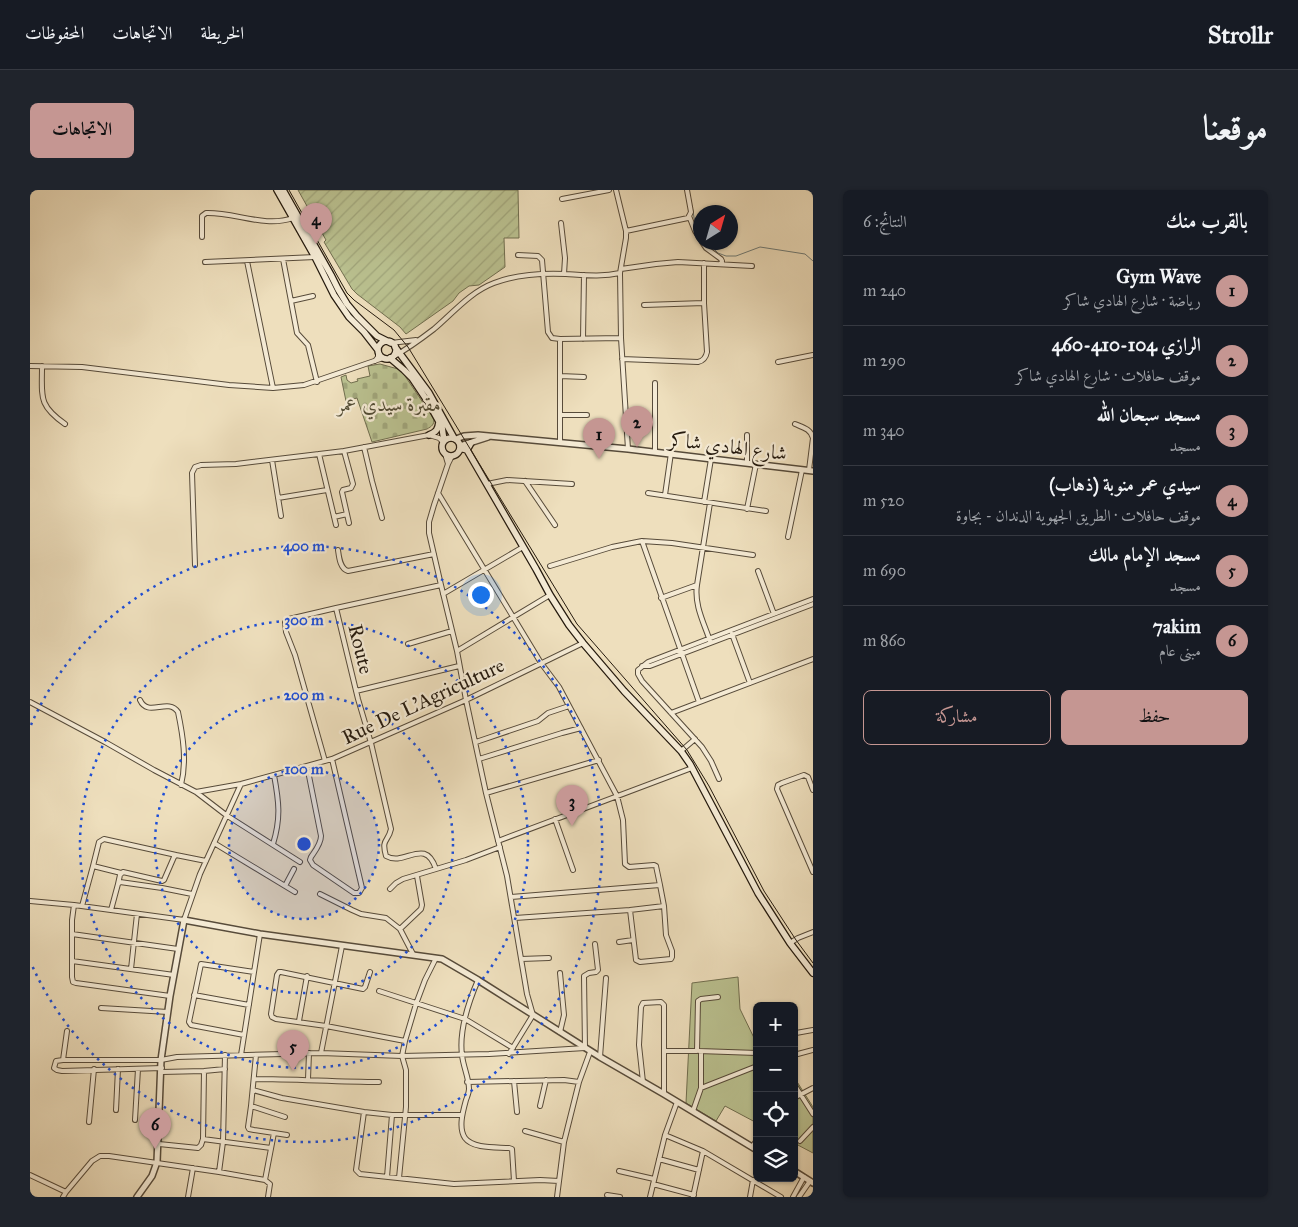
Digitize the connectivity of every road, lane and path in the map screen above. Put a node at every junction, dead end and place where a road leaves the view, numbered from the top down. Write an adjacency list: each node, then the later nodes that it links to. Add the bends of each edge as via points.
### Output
1 (277, 190): 8 (main road)
2 (283, 190): 15 (main road)
3 (609, 190): 6 (street)
4 (616, 190): 11 (street)
5 (687, 190): 7 (street)
6 (562, 199)
7 (689, 216): 10 (street); 11 (street)
8 (293, 218): 12 (street, via 268,221 206,214 202,219); 15 (main road)
9 (561, 223): 24 (street)
10 (693, 225)
11 (626, 230): 22 (street)
12 (202, 238)
13 (710, 250): 20 (street, via 721,259)
14 (518, 255): 23 (street, via 541,257)
15 (318, 256): 16 (street); 34 (main road, via 346,304 377,336); 35 (main road, via 334,295)
16 (283, 259): 17 (street); 27 (street)
17 (247, 261): 18 (street); 48 (street)
18 (205, 262)
19 (704, 263): 20 (street); 22 (street, via 656,264); 28 (street)
20 (721, 264): 21 (street)
21 (752, 266)
22 (620, 271): 25 (street, via 603,276); 30 (street)
23 (544, 274): 24 (street); 31 (street, via 548,332 552,338); 33 (street, via 511,278 484,287)
24 (564, 274): 25 (street)
25 (584, 275): 32 (street)
26 (313, 296): 27 (street)
27 (291, 301): 46 (street, via 297,333 308,345)
28 (704, 302): 29 (street); 39 (street, via 707,352 701,362)
29 (644, 305)
30 (621, 338): 32 (street); 39 (street)
31 (560, 339): 32 (street); 44 (street)
32 (583, 339)
33 (418, 340): 34 (street); 36 (street)
34 (393, 345): 35 (main road, via 381,343); 36 (main road); 38 (main road, via 395,353)
35 (378, 352): 38 (main road); 40 (street)
36 (399, 353): 38 (street); 57 (main road, via 429,393)
37 (813, 355): 41 (street)
38 (388, 358): 40 (street); 51 (main road, via 412,378)
39 (622, 359): 63 (street)
40 (375, 361): 46 (street)
41 (778, 362)
42 (30, 366): 43 (street)
43 (42, 366): 48 (street, via 82,367); 52 (street, via 42,392 46,406)
44 (560, 376): 45 (street); 49 (street)
45 (584, 376)
46 (317, 382): 48 (street)
47 (655, 383): 66 (street)
48 (273, 388)
49 (560, 415): 50 (street); 59 (street)
50 (586, 415)
51 (439, 422): 54 (main road, via 437,431); 58 (main road)
52 (65, 424)
53 (795, 424): 78 (street, via 812,434)
54 (429, 435): 58 (street); 61 (street)
55 (747, 435): 74 (street)
56 (491, 436): 57 (street, شارع الهادي شاكر, via 469,435); 59 (street, شارع الهادي شاكر); 60 (street, شارع الهادي شاكر)
57 (455, 439): 58 (main road); 62 (main road)
58 (443, 442): 68 (main road)
59 (560, 442): 63 (street, شارع الهادي شاكر)
60 (471, 443): 62 (street, شارع الهادي شاكر); 64 (main road)
61 (364, 447): 65 (street); 94 (street)
62 (460, 447): 64 (main road); 70 (main road)
63 (628, 449): 66 (street, شارع الهادي شاكر)
64 (467, 450): 73 (main road)
65 (344, 451): 67 (street); 91 (street, via 353,484 342,492)
66 (655, 452): 69 (street, شارع الهادي شاكر)
67 (319, 454): 72 (street); 82 (street)
68 (445, 454): 70 (main road); 75 (street)
69 (671, 454): 71 (street, شارع الهادي شاكر); 85 (street)
70 (454, 456): 73 (main road, via 465,455); 75 (street)
71 (711, 459): 74 (street, شارع الهادي شاكر); 87 (street)
72 (272, 460): 86 (street); 105 (street, via 195,467 192,473)
73 (474, 461): 80 (main road)
74 (747, 463): 76 (street, شارع الهادي شاكر)
75 (448, 464): 83 (street)
76 (756, 464): 77 (street, شارع الهادي شاكر); 89 (street)
77 (802, 470): 78 (street, شارع الهادي شاكر); 98 (street)
78 (811, 471)
79 (525, 481): 80 (street); 81 (street); 97 (street)
80 (487, 484): 100 (main road)
81 (572, 484)
82 (327, 490): 86 (street); 93 (street)
83 (438, 492): 103 (street, via 429,522); 107 (street)
84 (648, 493): 85 (street)
85 (665, 495): 87 (street)
86 (278, 498): 92 (street)
87 (704, 502): 88 (street)
88 (710, 503): 89 (street); 101 (street)
89 (748, 508): 90 (street)
90 (766, 511)
91 (347, 514): 93 (street); 95 (street)
92 (281, 516)
93 (334, 517): 96 (street)
94 (382, 518)
95 (349, 522)
96 (336, 525)
97 (555, 525)
98 (788, 537)
99 (642, 541): 101 (street); 106 (street); 113 (street)
100 (523, 547): 107 (street); 112 (main road)
101 (702, 548): 104 (street); 110 (street)
102 (338, 550): 103 (street, via 342,567 348,571)
103 (434, 554): 109 (street)
104 (753, 555)
105 (195, 566)
106 (550, 566)
107 (485, 570): 111 (street); 118 (street)
108 (758, 571): 117 (street)
109 (441, 585): 111 (street); 116 (street)
110 (697, 585): 113 (street); 121 (street, via 697,604)
111 (443, 594): 119 (street)
112 (550, 595): 118 (street); 122 (main road)
113 (661, 598): 125 (street)
114 (813, 600): 117 (street)
115 (813, 604): 120 (street)
116 (336, 608): 130 (street, Route); 145 (street, Route, via 289,618 285,622)
117 (774, 614): 120 (street)
118 (514, 617): 124 (street); 127 (street)
119 (452, 631): 123 (street); 124 (street)
120 (731, 633): 121 (street); 129 (street)
121 (710, 641): 125 (street)
122 (583, 643): 127 (street, Rue De L'Agriculture); 141 (main road)
123 (408, 644)
124 (457, 651): 128 (street)
125 (681, 652): 134 (street); 136 (street, via 638,670 639,676)
126 (813, 659): 129 (street)
127 (541, 663): 132 (street, Rue De L'Agriculture); 135 (street)
128 (459, 666): 130 (street); 132 (street)
129 (750, 683): 134 (street)
130 (356, 691): 140 (street, Route)
131 (140, 700): 151 (street, via 147,707 170,706 178,712 184,744)
132 (466, 700): 139 (street); 140 (street, Rue De L'Agriculture)
133 (30, 702): 151 (street)
134 (699, 702): 136 (street)
135 (569, 706): 137 (street); 139 (street, via 548,713 538,721)
136 (671, 713): 138 (street)
137 (581, 728): 143 (street); 144 (street)
138 (695, 739): 141 (street); 149 (street)
139 (476, 742): 143 (street)
140 (371, 743): 142 (street, Rue De L'Agriculture); 167 (street, Route, via 391,828 384,844 386,856 424,854 431,858)
141 (681, 751): 147 (main road)
142 (332, 759): 145 (street, Rue De L'Agriculture); 146 (street, via 362,888 359,893 354,893 311,863 322,836)
143 (479, 759): 154 (street)
144 (599, 760): 154 (street); 155 (street)
145 (326, 761): 146 (street, Rue De L'Agriculture)
146 (307, 766): 148 (street, Rue De L'Agriculture)
147 (692, 768): 155 (street); 198 (main road, via 758,893)
148 (274, 775): 150 (street, Rue De L'Agriculture); 160 (street, via 279,817)
149 (719, 778)
150 (240, 784): 153 (street, Rue De L'Agriculture); 156 (street)
151 (182, 785): 153 (street)
152 (813, 790): 169 (street, via 804,775 778,785 777,789)
153 (196, 792): 156 (street)
154 (486, 793): 158 (street)
155 (617, 796): 157 (street); 174 (street, via 623,820 625,864 629,867 656,866)
156 (226, 815): 159 (street); 160 (street)
157 (556, 820): 158 (street); 168 (street)
158 (498, 841): 161 (street)
159 (214, 843): 163 (street); 175 (street)
160 (273, 844): 164 (street)
161 (500, 847): 167 (street); 181 (street)
162 (176, 856): 163 (street); 165 (street, via 104,839 99,842); 172 (street)
163 (206, 860): 179 (street)
164 (300, 862)
165 (93, 866): 170 (street); 184 (street)
166 (294, 869): 175 (street)
167 (436, 869): 171 (street)
168 (573, 870)
169 (813, 872)
170 (121, 873): 172 (street); 173 (street)
171 (416, 876): 177 (street, via 399,881); 191 (street, via 421,909)
172 (164, 880): 176 (street)
173 (118, 884): 176 (street); 186 (street)
174 (660, 885): 181 (street); 185 (street)
175 (285, 886): 178 (street)
176 (162, 888): 179 (street)
177 (390, 889)
178 (294, 892)
179 (192, 894): 190 (street)
180 (320, 894): 191 (street, via 361,914 386,918)
181 (511, 897): 189 (street)
182 (30, 901): 183 (street)
183 (74, 905): 184 (street); 193 (street)
184 (82, 906): 186 (street)
185 (664, 906): 187 (street); 195 (street, via 671,959 637,961)
186 (111, 910): 188 (street)
187 (630, 910): 189 (street); 195 (street)
188 (137, 914): 190 (street); 197 (street)
189 (515, 918): 205 (street)
190 (184, 920): 194 (street); 201 (street)
191 (400, 929): 202 (street)
192 (813, 932): 198 (street)
193 (72, 934): 197 (street); 206 (street)
194 (260, 934): 200 (street); 208 (street)
195 (633, 940): 196 (street)
196 (619, 942)
197 (134, 943): 201 (street); 207 (street)
198 (790, 943): 211 (main road)
199 (595, 944): 236 (street, via 598,970 584,976)
200 (342, 946): 202 (street); 216 (street)
201 (178, 950): 212 (street)
202 (413, 954): 203 (street)
203 (436, 958): 215 (street); 221 (street)
204 (549, 958): 205 (street)
205 (521, 959): 225 (street)
206 (72, 961): 207 (street); 219 (street, via 74,983)
207 (131, 969): 212 (street)
208 (254, 972): 218 (street, via 201,964); 222 (street)
209 (370, 972): 216 (street, via 363,989)
210 (560, 973): 231 (street, via 564,1014)
211 (813, 973)
212 (174, 975): 219 (street)
213 (307, 976): 216 (street); 227 (street); 227 (street, via 282,972 277,975 272,1017)
214 (606, 978): 250 (street)
215 (478, 980): 225 (street); 226 (street)
216 (335, 983): 228 (street)
217 (379, 991): 221 (street)
218 (194, 995): 222 (street); 233 (street, via 189,1024)
219 (170, 996): 224 (street)
220 (718, 998): 239 (street, via 698,1001)
221 (416, 1004): 226 (street); 234 (street)
222 (249, 1005): 233 (street)
223 (101, 1008): 224 (street)
224 (168, 1012): 252 (street)
225 (533, 1015): 231 (street); 235 (street)
226 (465, 1019): 235 (street); 248 (street)
227 (299, 1021): 228 (street)
228 (326, 1026): 234 (street); 241 (street)
229 (67, 1030): 251 (street)
230 (813, 1030): 232 (street)
231 (560, 1032): 236 (street)
232 (798, 1033)
233 (244, 1035): 246 (street)
234 (405, 1041): 249 (street)
235 (513, 1048): 243 (street)
236 (587, 1050): 243 (street); 250 (street); 266 (street)
237 (813, 1050): 244 (street)
238 (664, 1051): 239 (street); 267 (street, via 664,1005 661,1002 643,1003 638,1045); 272 (street)
239 (699, 1051): 242 (street); 268 (street)
240 (309, 1053): 241 (street); 247 (street); 261 (street)
241 (321, 1053): 249 (street)
242 (753, 1053)
243 (509, 1054): 248 (street)
244 (798, 1054)
245 (226, 1055): 246 (street); 252 (street); 257 (street)
246 (241, 1055): 247 (street)
247 (256, 1055): 260 (street)
248 (462, 1055): 249 (street); 265 (street)
249 (402, 1056): 282 (street, via 406,1070)
250 (600, 1058): 267 (street)
251 (63, 1060): 252 (street); 254 (street, via 56,1061 55,1070)
252 (161, 1060): 258 (street)
253 (753, 1068): 268 (street)
254 (94, 1069): 255 (street); 287 (street)
255 (118, 1069): 256 (street); 277 (street)
256 (138, 1069): 258 (street); 286 (street)
257 (225, 1069): 259 (street); 295 (street)
258 (162, 1070): 259 (street); 297 (street)
259 (204, 1071): 293 (street)
260 (254, 1079): 261 (street); 270 (street)
261 (308, 1080): 264 (street)
262 (546, 1080): 263 (street); 266 (street); 276 (street)
263 (514, 1081): 265 (street); 280 (street)
264 (379, 1082)
265 (467, 1082): 284 (street, via 469,1089)
266 (579, 1082): 296 (street)
267 (644, 1082): 272 (street)
268 (702, 1088): 278 (street)
269 (813, 1088): 273 (street)
270 (253, 1090): 275 (street); 279 (street)
271 (798, 1091): 273 (street)
272 (664, 1094): 274 (street)
273 (800, 1094): 283 (street)
274 (677, 1102): 278 (street); 292 (street)
275 (251, 1106): 285 (street); 290 (street, via 249,1129)
276 (540, 1106)
277 (116, 1110)
278 (693, 1111): 298 (street)
279 (364, 1112): 281 (street); 309 (street, via 356,1170 360,1174)
280 (517, 1112)
281 (392, 1114): 282 (street); 309 (street)
282 (405, 1114): 284 (street); 311 (street)
283 (813, 1114)
284 (462, 1115): 314 (street, via 462,1132 468,1141 479,1146 512,1149)
285 (285, 1117)
286 (135, 1120)
287 (89, 1122)
288 (813, 1127): 294 (street)
289 (525, 1131): 296 (street)
290 (274, 1132): 291 (street); 299 (street)
291 (287, 1135)
292 (665, 1135): 300 (street); 301 (street)
293 (203, 1139): 295 (street); 297 (street, via 198,1148)
294 (800, 1141)
295 (223, 1142): 299 (street); 305 (street)
296 (564, 1142): 315 (street)
297 (158, 1144): 302 (street)
298 (753, 1147)
299 (271, 1148): 312 (street)
300 (703, 1151): 304 (street); 313 (street)
301 (660, 1159): 304 (street); 316 (street)
302 (157, 1162): 303 (street); 319 (street, via 100,1156); 323 (street, via 152,1176)
303 (192, 1168): 305 (street); 324 (street)
304 (699, 1170): 321 (street)
305 (219, 1172): 312 (street)
306 (619, 1172): 316 (street)
307 (798, 1173): 310 (street)
308 (30, 1175): 319 (street)
309 (387, 1177): 311 (street)
310 (804, 1177): 318 (street); 331 (street)
311 (399, 1178): 314 (street, via 454,1184)
312 (265, 1180): 325 (street, via 270,1184)
313 (753, 1180): 329 (street)
314 (514, 1181): 315 (street)
315 (559, 1181): 326 (street)
316 (654, 1182): 321 (street); 328 (street)
317 (756, 1182): 330 (street)
318 (811, 1182): 332 (street)
319 (66, 1192): 322 (street)
320 (606, 1195): 327 (street)
321 (694, 1196)
322 (63, 1197)
323 (137, 1197)
324 (188, 1197)
325 (268, 1197)
326 (557, 1197)
327 (620, 1197)
328 (650, 1197)
329 (750, 1197)
330 (782, 1197)
331 (793, 1197)
332 (799, 1197)

